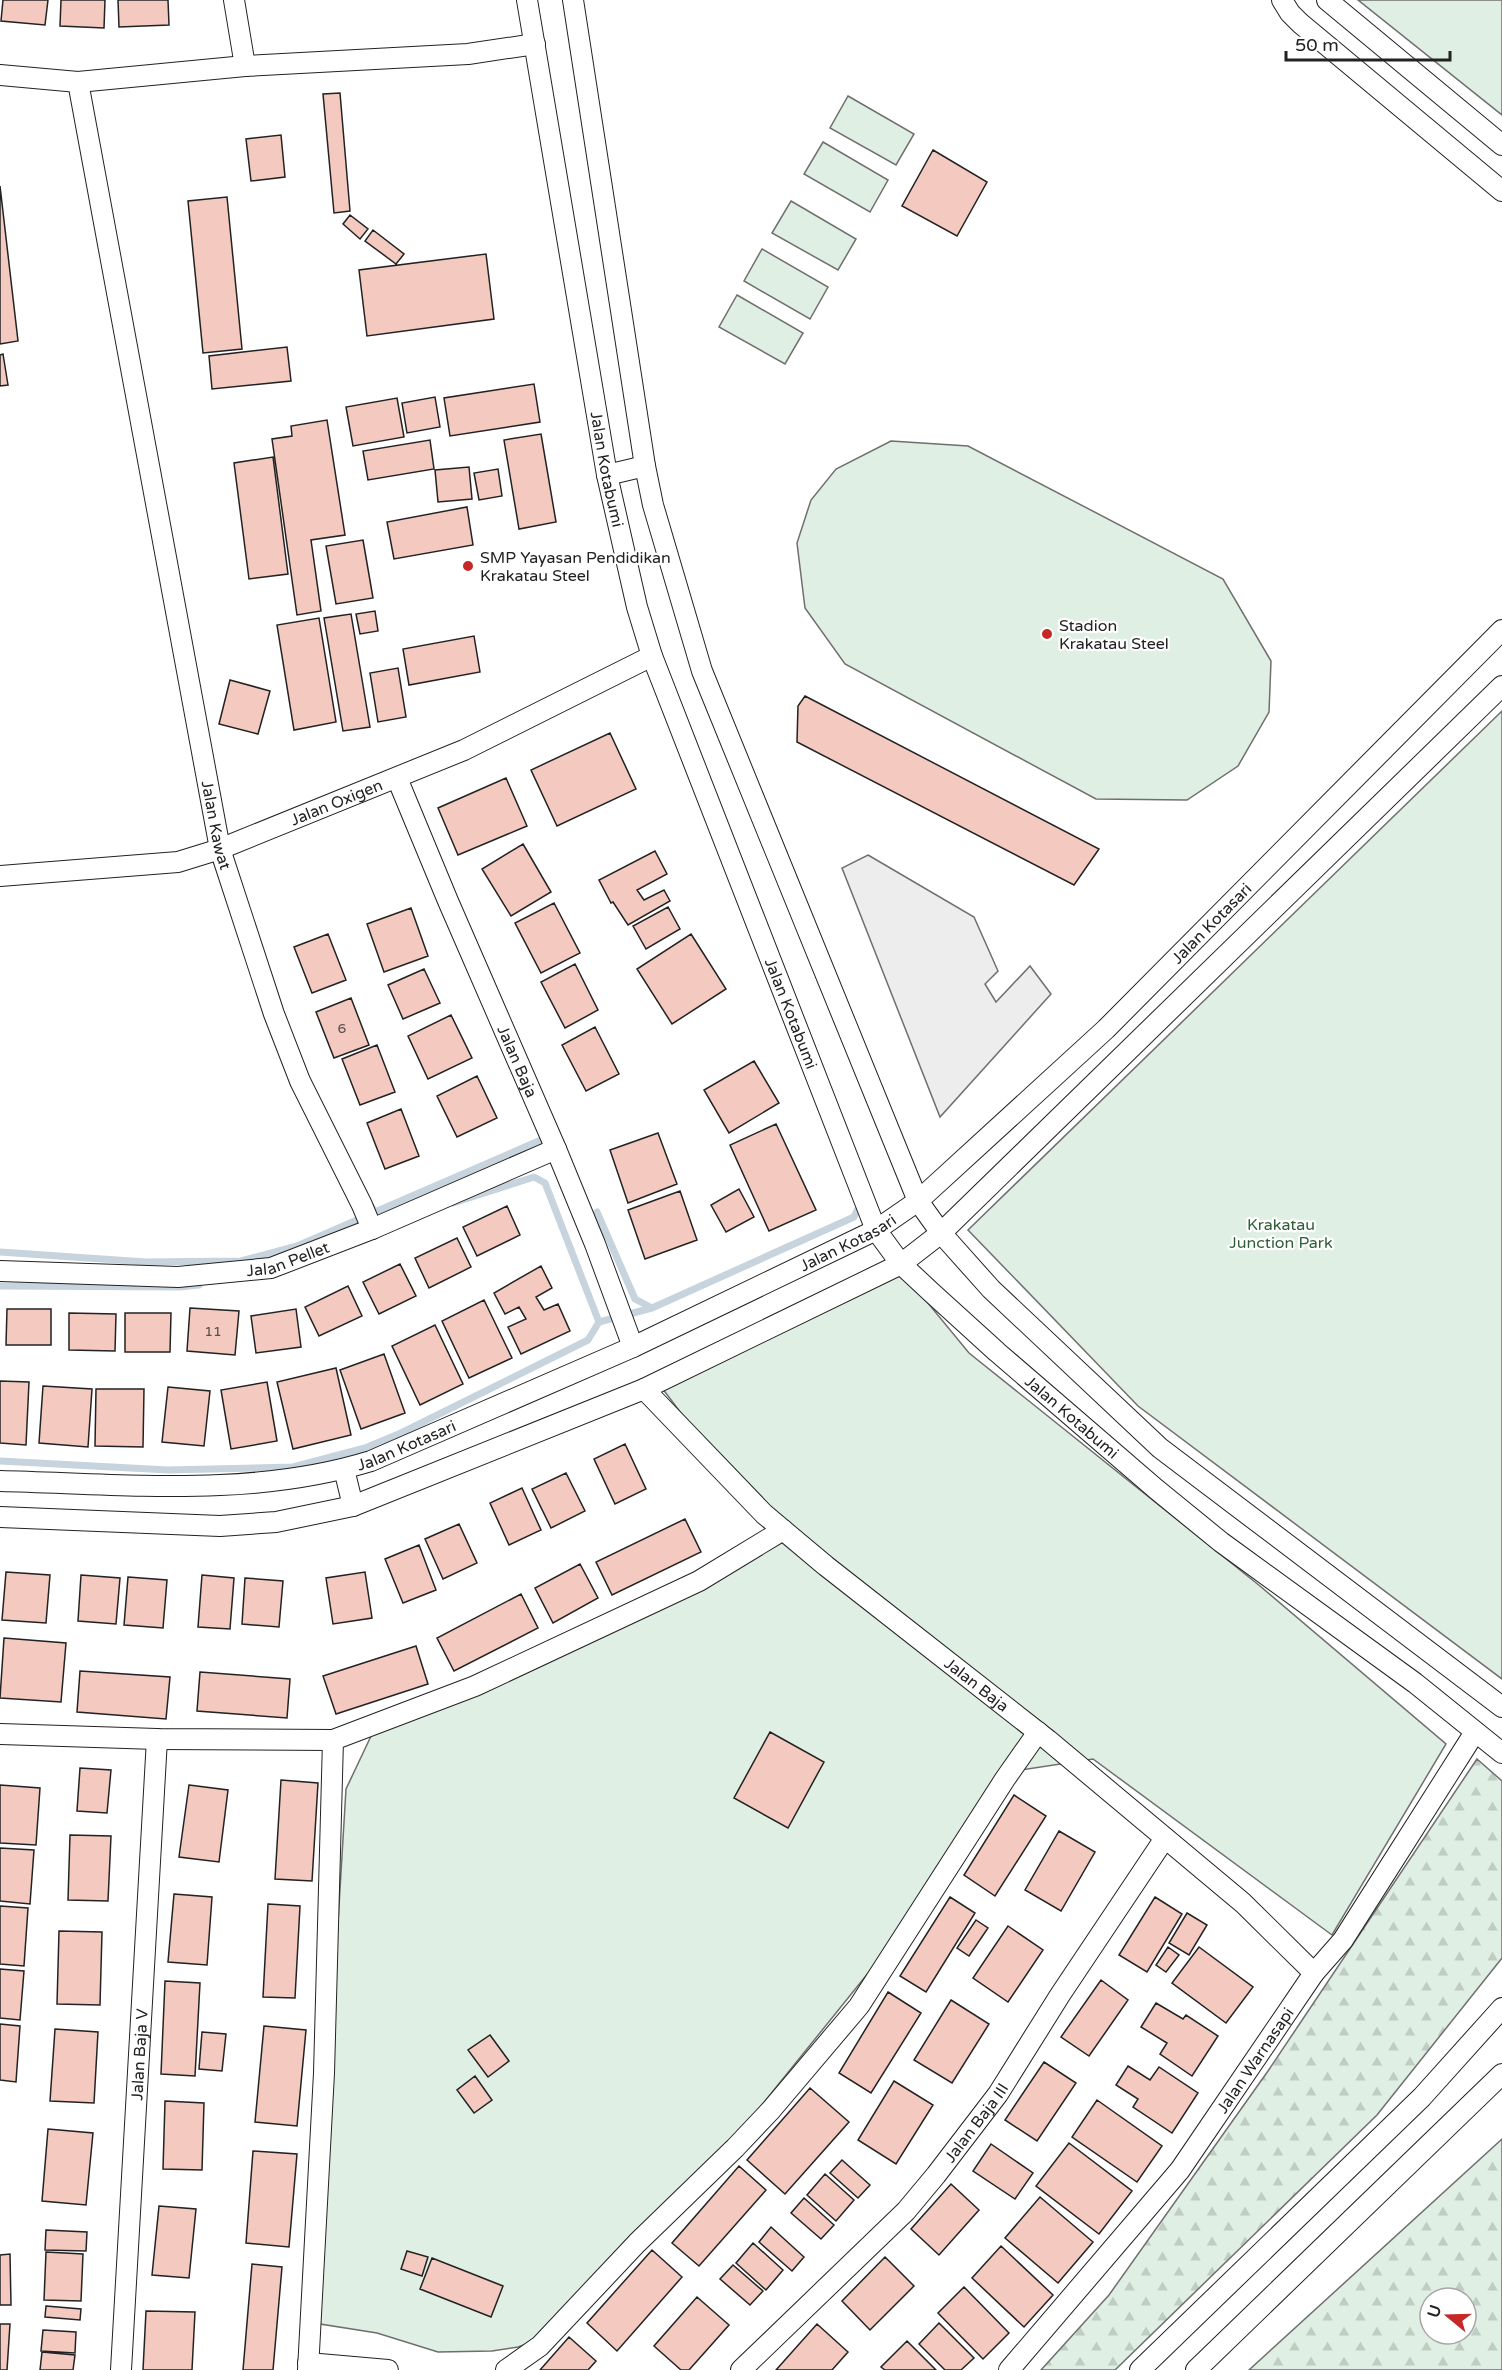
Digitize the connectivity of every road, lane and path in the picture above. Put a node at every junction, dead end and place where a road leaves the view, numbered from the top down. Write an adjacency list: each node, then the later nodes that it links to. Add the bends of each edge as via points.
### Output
1 (234, 0): 7 (street)
2 (527, 0): 6 (street, Jalan Kotabumi)
3 (573, 0): 12 (street)
4 (1282, 0): 11 (street, via 1300,23)
5 (1327, 0): 10 (street)
6 (535, 44): 7 (street, via 468,54); 13 (street, Jalan Kotabumi)
7 (245, 66): 9 (street)
8 (0, 75): 9 (street)
9 (78, 82): 18 (street, Jalan Kawat)
10 (1502, 145)
11 (1502, 191)
12 (645, 466): 13 (street); 21 (street, via 702,671)
13 (607, 475): 15 (street, Jalan Kotabumi)
14 (1502, 630): 21 (street, Jalan Kotasari, via 1106,1029)
15 (652, 656): 17 (street, Jalan Oxigen, via 464,750); 23 (street, Jalan Kotabumi)
16 (1502, 686): 24 (street, Jalan Kotasari)
17 (397, 778): 18 (street, Jalan Oxigen); 20 (street, Jalan Baja)
18 (220, 849): 19 (street, Jalan Oxigen, via 178,862); 22 (street, Jalan Kawat, via 300,1081)
19 (0, 876)
20 (556, 1149): 22 (street, Jalan Pellet); 27 (street, Jalan Baja)
21 (918, 1201): 23 (street, Jalan Kotasari); 24 (street)
22 (368, 1220): 26 (street, Jalan Pellet, via 271,1268 178,1278)
23 (876, 1230): 25 (street, Jalan Kotabumi); 27 (street, Jalan Kotasari)
24 (941, 1233): 25 (street, Jalan Kotasari); 34 (street, via 991,1288 1160,1448)
25 (901, 1264): 28 (street, Jalan Kotasari); 36 (street, Jalan Kotabumi, via 997,1352 1221,1542 1415,1683)
26 (0, 1271)
27 (631, 1343): 29 (street, Jalan Kotasari, via 371,1461)
28 (644, 1389): 31 (street, Jalan Kotasari); 33 (street, Jalan Baja)
29 (344, 1469): 30 (street, Jalan Kotasari, via 220,1486); 31 (street)
30 (0, 1481)
31 (353, 1506): 32 (street, Jalan Kotasari, via 276,1522 220,1526)
32 (0, 1517)
33 (783, 1530): 35 (street, Jalan Baja); 39 (street, via 699,1581 475,1686)
34 (1502, 1707)
35 (1038, 1732): 41 (street, Jalan Baja); 48 (street, via 859,2006 727,2157 540,2346)
36 (1475, 1732): 40 (street, Jalan Kotabumi); 42 (street, Jalan Warnasapi, via 1343,1940)
37 (0, 1734): 38 (street)
38 (157, 1739): 39 (street); 46 (street, Jalan Baja V)
39 (333, 1740): 45 (street, via 324,2073)
40 (1502, 1753)
41 (1165, 1838): 42 (street, Jalan Baja, via 1243,1903); 49 (street, Jalan Baja III, via 998,2094 936,2175 906,2211)
42 (1314, 1973): 50 (street, Jalan Warnasapi, via 1180,2170)
43 (1502, 2008): 51 (street, via 1422,2097)
44 (1502, 2074): 52 (street)
45 (308, 2366): 47 (street)
46 (121, 2370)
47 (388, 2370)
48 (506, 2370)
49 (741, 2370)
50 (1009, 2370)
51 (1140, 2370)
52 (1196, 2370)

